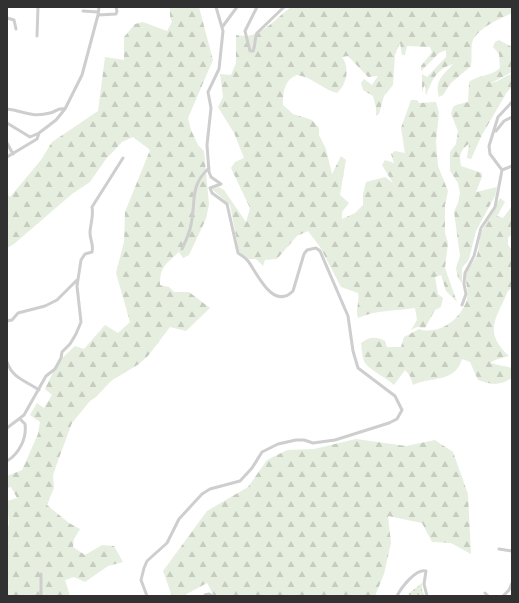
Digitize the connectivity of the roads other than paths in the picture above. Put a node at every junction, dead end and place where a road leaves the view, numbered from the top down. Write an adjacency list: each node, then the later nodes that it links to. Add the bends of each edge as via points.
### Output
1 (38, 7): 13 (street)
2 (99, 7): 9 (street)
3 (116, 7): 9 (street, via 116,14)
4 (216, 7): 11 (street)
5 (237, 7): 11 (street)
6 (257, 7): 7 (street, via 245,31 250,51 253,51 256,45 257,33)
7 (284, 7)
8 (83, 11): 9 (street)
9 (98, 14): 16 (street, via 82,75)
10 (7, 18): 12 (street, via 14,20)
11 (223, 26): 26 (street, via 219,69 208,92 211,101 207,145)
12 (16, 29)
13 (37, 36)
14 (512, 102): 20 (street, via 498,118)
15 (7, 109): 16 (street, via 29,115)
16 (65, 109): 19 (street)
17 (512, 117): 20 (street, via 504,121)
18 (7, 124): 19 (street, via 30,137)
19 (39, 133): 22 (street, via 37,139)
20 (494, 134): 27 (street, via 489,146 490,154)
21 (7, 143): 22 (street)
22 (13, 154): 23 (street)
23 (7, 157)
24 (123, 158): 29 (street, via 92,207 90,234 93,248 92,252 85,254 81,260)
25 (512, 166): 27 (street)
26 (209, 168): 28 (street, via 195,186 190,228); 44 (street, via 211,177 221,184 210,188 212,193 227,204 238,253 246,259 272,294 289,294 295,286 304,254 312,248 320,251 336,283 348,316 358,368 395,396 402,410 401,415 388,424 335,440 313,443 296,440 278,444 262,452 240,481 210,489 202,494 179,519 167,543 144,568 141,580)
27 (502, 170): 30 (street, via 495,207 481,228 474,256 465,273 466,294)
28 (182, 249)
29 (79, 278): 31 (street, via 58,300 18,313 12,320); 33 (street, via 77,286 80,322 55,369 46,376)
30 (462, 305)
31 (7, 321)
32 (7, 362): 33 (street, via 16,378)
33 (39, 390): 34 (street)
34 (20, 419): 35 (street); 36 (street, via 25,424 25,433 13,457)
35 (7, 428)
36 (7, 461)
37 (499, 549): 38 (street)
38 (512, 551)
39 (41, 574): 43 (street)
40 (512, 583): 41 (street)
41 (510, 590): 48 (street)
42 (204, 595): 45 (street)
43 (41, 596)
44 (147, 596)
45 (213, 596)
46 (397, 596): 47 (street, via 419,571 423,570 426,572 424,584)
47 (427, 596)
48 (503, 596)

